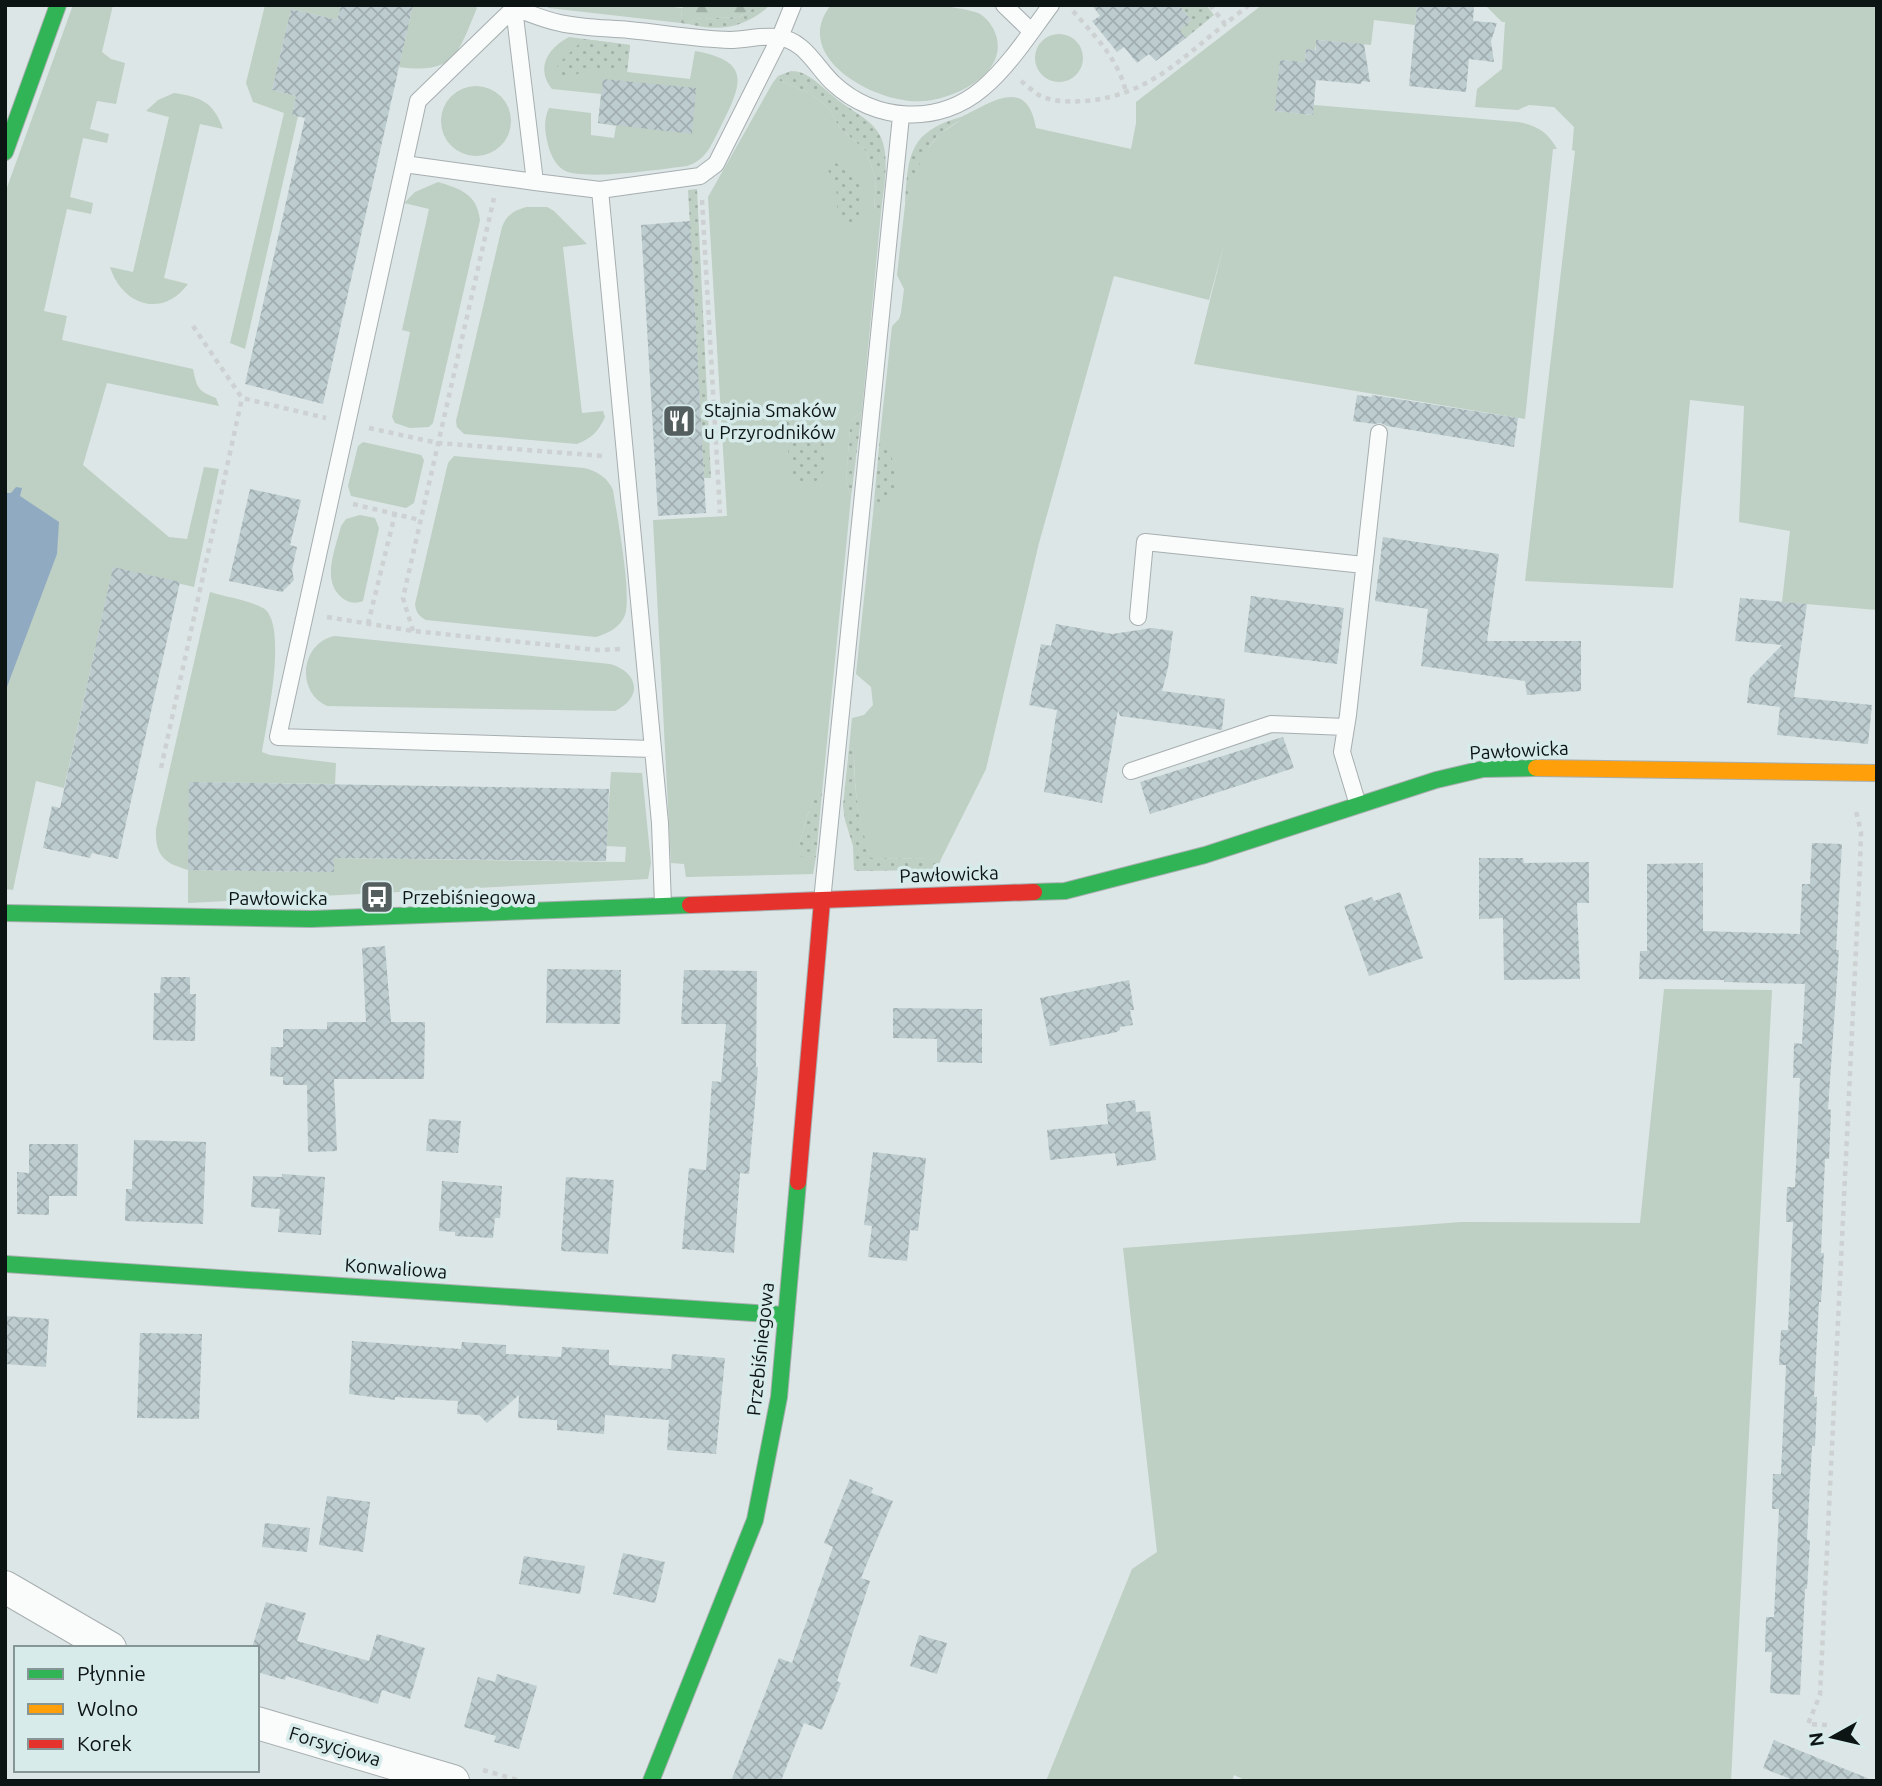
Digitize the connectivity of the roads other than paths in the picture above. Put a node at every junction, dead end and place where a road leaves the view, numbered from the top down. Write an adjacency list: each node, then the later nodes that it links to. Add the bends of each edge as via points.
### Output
1 (58, 5): 9 (street)
2 (793, 5): 7 (lane)
3 (1004, 5): 6 (lane)
4 (1051, 5): 6 (lane)
5 (513, 7): 7 (lane, via 560,23 731,40); 10 (lane, via 418,101); 11 (lane)
6 (1031, 31): 8 (lane, via 1004,67 975,94 940,110)
7 (780, 37): 8 (lane, via 808,52 848,94); 12 (lane, via 708,172)
8 (901, 116): 21 (lane)
9 (5, 152)
10 (404, 164): 11 (lane); 17 (lane, via 278,737)
11 (535, 181): 12 (lane)
12 (600, 190): 17 (lane)
13 (1379, 433): 14 (lane)
14 (1364, 565): 15 (lane, via 1145,542); 16 (lane)
15 (1138, 617)
16 (1346, 727): 18 (lane, via 1271,724); 20 (lane, via 1342,752)
17 (652, 748): 22 (lane)
18 (1131, 771)
19 (1877, 773): 20 (street, Pawłowicka, via 1487,769)
20 (1358, 805): 21 (street, Pawłowicka, via 1205,855 1065,891)
21 (822, 901): 22 (street, Pawłowicka); 25 (street, Przebiśniegowa)
22 (663, 907): 23 (street, Pawłowicka, via 298,919)
23 (5, 913)
24 (5, 1264): 25 (street, Konwaliowa)
25 (785, 1315): 30 (street, Przebiśniegowa, via 779,1397 755,1520)
26 (5, 1587): 27 (street)
27 (107, 1646)
28 (259, 1724): 29 (street, Forsycjowa)
29 (453, 1781)
30 (650, 1781)

